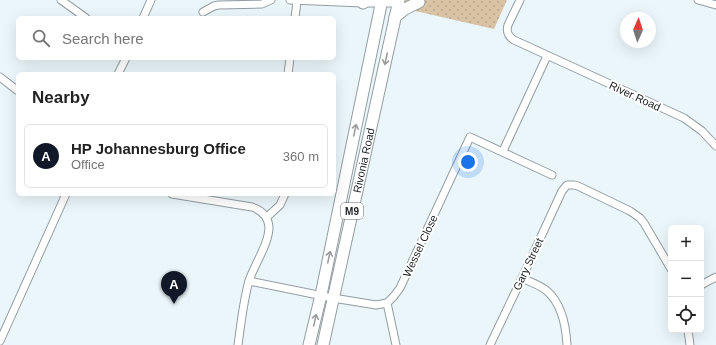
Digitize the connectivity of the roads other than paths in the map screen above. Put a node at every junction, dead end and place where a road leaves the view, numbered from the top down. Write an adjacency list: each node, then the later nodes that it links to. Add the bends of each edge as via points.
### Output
1 (61, 0): 13 (street)
2 (151, 0): 14 (street)
3 (271, 0): 12 (street, via 262,4 219,4)
4 (294, 0): 8 (street); 15 (street)
5 (418, 0): 16 (main road, via 419,2)
6 (520, 0): 17 (street, River Road, via 508,25 508,33 514,40)
7 (698, 0): 11 (street)
8 (366, 1): 10 (street)
9 (398, 1): 10 (street); 16 (main road, Rivonia Road / M9)
10 (382, 2): 36 (main road, Rivonia Road / M9, one-way to 10)
11 (716, 5)
12 (203, 12)
13 (83, 16)
14 (144, 16)
15 (295, 16)
16 (395, 17): 37 (main road, Rivonia Road / M9, one-way to 37)
17 (547, 56): 24 (street, River Road, via 684,118 702,131); 25 (street)
18 (125, 60): 20 (street)
19 (290, 60): 21 (street)
20 (119, 72)
21 (288, 72)
22 (1, 80): 23 (street)
23 (16, 90)
24 (716, 146)
25 (503, 151): 26 (street); 38 (street, Wessel Close, via 470,136 400,288)
26 (552, 175)
27 (65, 196): 40 (street)
28 (184, 196): 30 (street, via 252,207)
29 (284, 196): 30 (street, via 280,205)
30 (267, 217): 34 (street, via 268,236)
31 (668, 264): 33 (street, Gary Street, via 636,214 578,186 567,185 562,190)
32 (716, 277): 35 (street)
33 (522, 278): 45 (street, Gary Street); 46 (street, via 547,290 556,302 563,319)
34 (249, 281): 36 (street); 41 (street)
35 (704, 283)
36 (321, 296): 37 (street); 42 (main road, Rivonia Road / M9, one-way to 36)
37 (333, 298): 38 (street, via 376,305); 43 (main road, Rivonia Road / M9)
38 (387, 303): 44 (street)
39 (688, 333): 47 (street)
40 (1, 336)
41 (238, 345)
42 (309, 345)
43 (323, 345)
44 (396, 345)
45 (490, 345)
46 (567, 345)
47 (690, 345)

